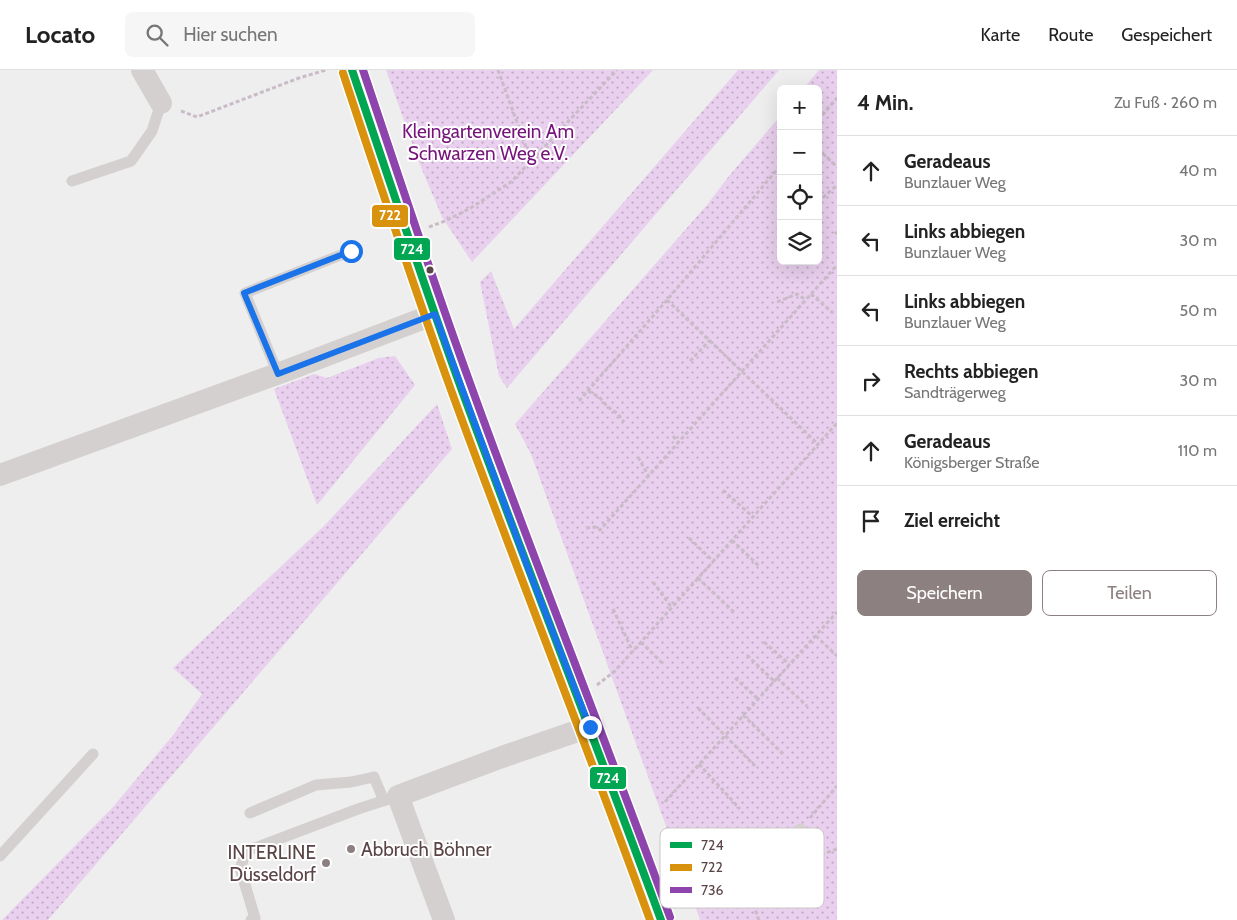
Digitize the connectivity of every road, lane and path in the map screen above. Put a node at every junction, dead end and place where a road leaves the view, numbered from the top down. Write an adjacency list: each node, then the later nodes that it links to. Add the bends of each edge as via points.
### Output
1 (142, 70): 7 (street)
2 (326, 70): 7 (path, via 197,117)
3 (352, 70): 16 (main road)
4 (498, 70): 10 (path)
5 (617, 70): 10 (path)
6 (837, 98): 8 (path)
7 (161, 103): 13 (lane, via 152,131 131,161)
8 (822, 115)
9 (822, 153): 11 (path)
10 (531, 161): 16 (path, via 511,182 469,209)
11 (837, 167)
12 (777, 170): 20 (path)
13 (72, 180)
14 (837, 185): 15 (path)
15 (822, 199)
16 (407, 235): 24 (main road)
17 (351, 251): 28 (lane, via 244,293)
18 (837, 265): 19 (path)
19 (811, 294): 21 (path); 23 (path)
20 (667, 300): 25 (path); 29 (path)
21 (806, 300): 22 (path, via 797,294); 27 (path)
22 (777, 302)
23 (833, 313)
24 (435, 314): 28 (street); 62 (main road)
25 (710, 340): 26 (path); 27 (path)
26 (690, 361)
27 (743, 372): 34 (path); 35 (path)
28 (278, 374): 37 (street)
29 (588, 390): 30 (path); 31 (path)
30 (579, 401)
31 (624, 422)
32 (837, 423): 35 (path)
33 (672, 436): 34 (path)
34 (679, 443): 38 (path)
35 (818, 444): 40 (path)
36 (638, 457): 38 (path)
37 (1, 471)
38 (649, 477): 41 (path, via 600,530)
39 (723, 490): 40 (path)
40 (753, 517): 43 (path)
41 (586, 528)
42 (689, 538): 44 (path)
43 (732, 540): 44 (path); 45 (path)
44 (713, 561): 46 (path)
45 (760, 567)
46 (698, 578): 49 (path); 50 (path)
47 (653, 582): 49 (path)
48 (613, 608): 55 (path)
49 (672, 608): 53 (path)
50 (734, 613)
51 (837, 613): 52 (path)
52 (816, 636): 57 (path); 59 (path)
53 (641, 642): 55 (path); 58 (path)
54 (764, 642): 59 (path)
55 (632, 652): 62 (path, via 615,672)
56 (747, 655): 61 (path)
57 (837, 656)
58 (663, 664)
59 (789, 664): 61 (path)
60 (735, 678): 63 (path)
61 (776, 679): 63 (path); 64 (path)
62 (578, 698): 67 (main road)
63 (758, 699): 66 (path)
64 (807, 706)
65 (698, 708): 68 (path)
66 (743, 715): 68 (path); 70 (path)
67 (590, 727): 74 (street); 82 (main road)
68 (724, 736): 71 (path); 72 (path)
69 (93, 754): 81 (lane)
70 (783, 754)
71 (699, 764): 75 (path); 76 (path)
72 (755, 766)
73 (837, 786): 78 (path)
74 (391, 799): 77 (lane, via 374,777 316,785); 84 (lane, via 246,851 240,868 255,918); 85 (street)
75 (665, 802)
76 (740, 809)
77 (250, 813)
78 (801, 828)
79 (837, 849): 80 (path)
80 (824, 853)
81 (0, 856)
82 (657, 908)
83 (755, 908): 86 (path)
84 (251, 920)
85 (444, 920)
86 (759, 920)

